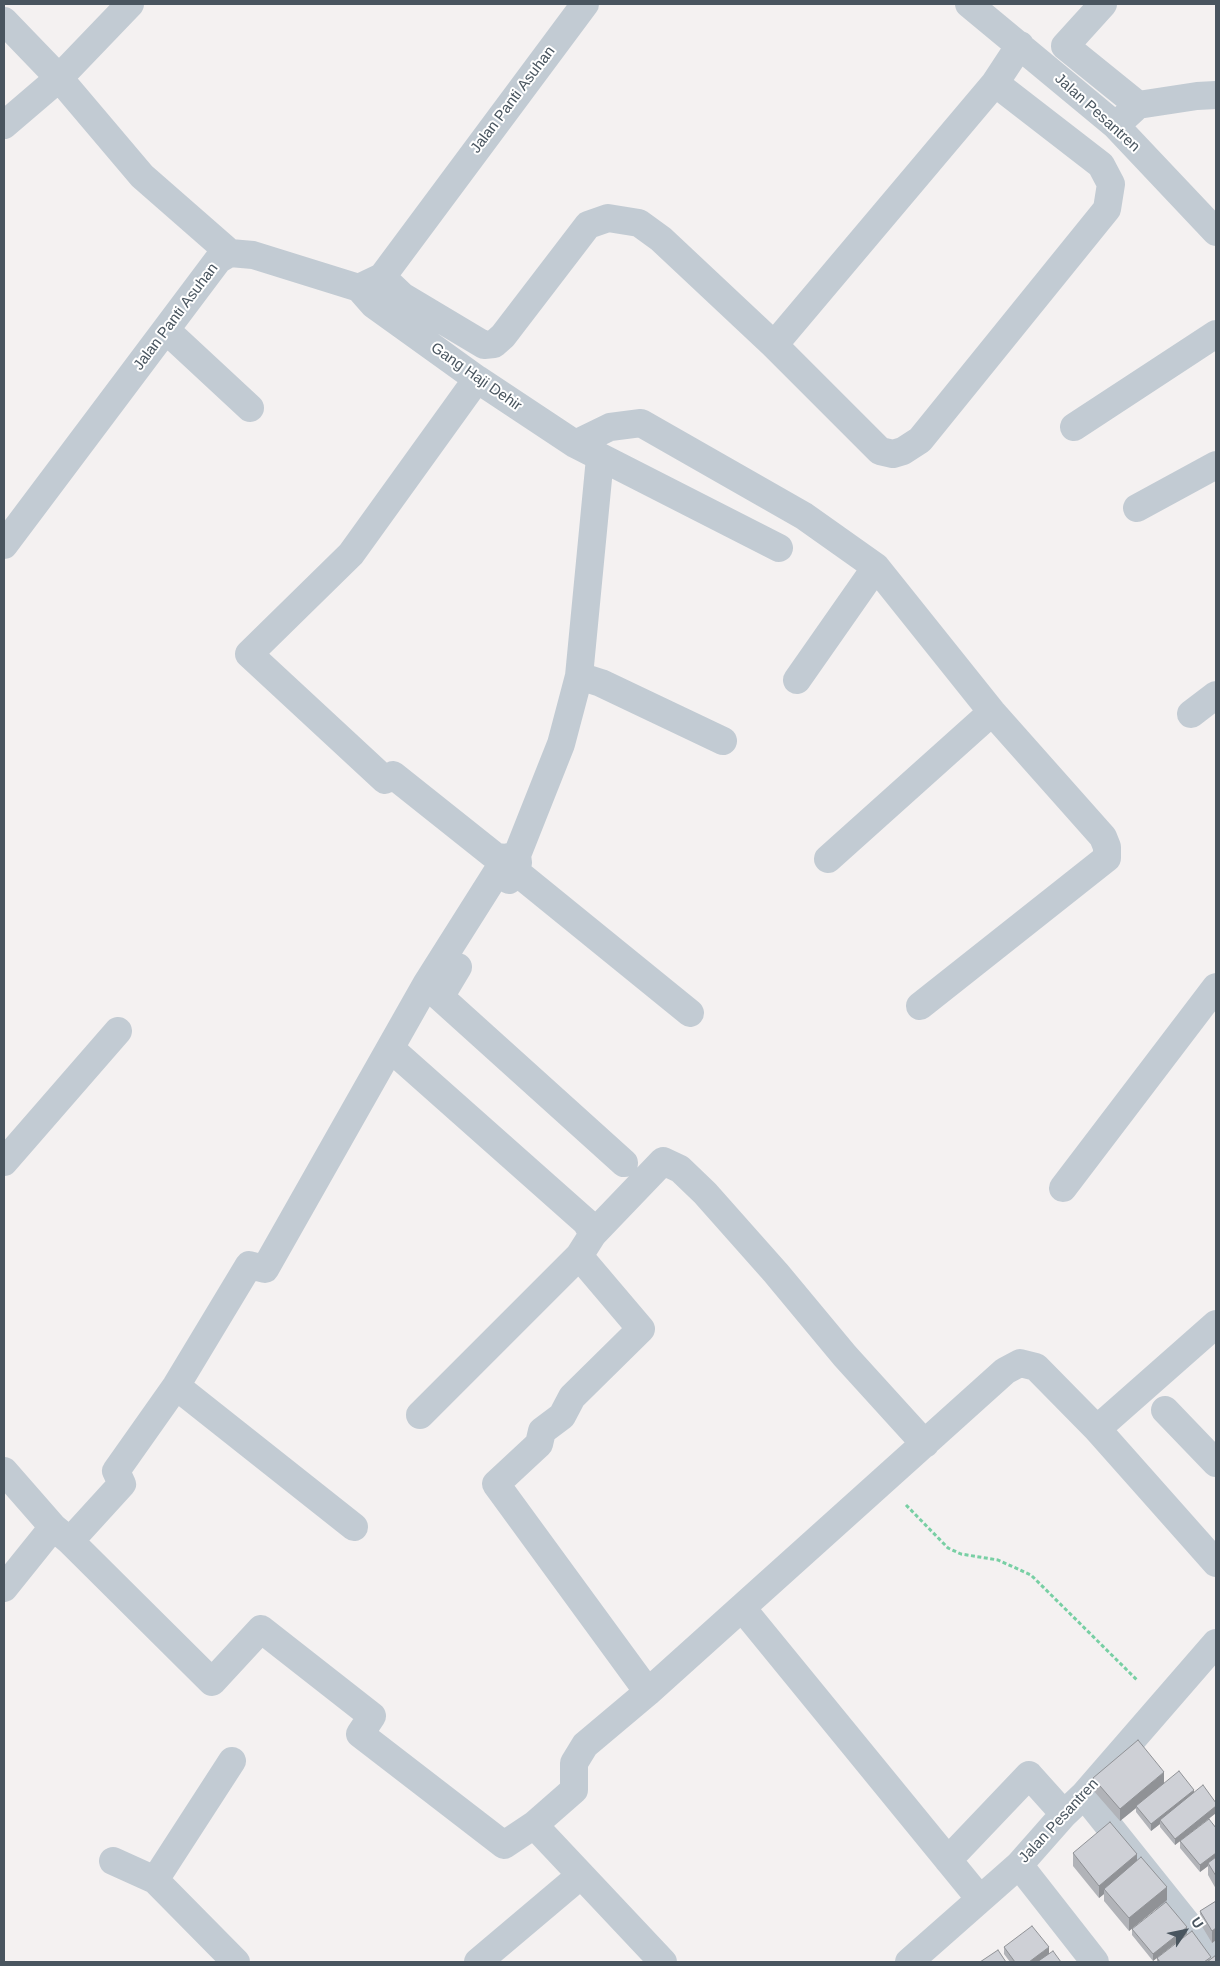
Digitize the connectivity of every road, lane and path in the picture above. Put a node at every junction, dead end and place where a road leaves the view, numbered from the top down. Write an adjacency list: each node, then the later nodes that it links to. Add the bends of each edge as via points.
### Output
1 (130, 4): 7 (street)
2 (585, 4): 15 (street, Jalan Panti Asuhan)
3 (969, 4): 6 (street, Jalan Pesantren)
4 (1103, 4): 10 (street, via 1065,46)
5 (4, 21): 7 (street)
6 (1020, 45): 8 (street); 12 (street, Jalan Pesantren)
7 (59, 78): 11 (street); 14 (street, via 142,176)
8 (995, 83): 18 (street); 18 (street, via 1101,165 1111,184 1106,209 920,440 892,454 880,451)
9 (1216, 95): 10 (street)
10 (1138, 106): 12 (street)
11 (4, 125)
12 (1115, 125): 13 (street, Jalan Pesantren)
13 (1216, 232)
14 (230, 253): 15 (street, Jalan Panti Asuhan, via 253,255); 16 (street, Jalan Panti Asuhan, via 209,270)
15 (370, 282): 18 (street, via 402,296 484,346 494,344 588,225 608,218 639,223 661,239); 19 (street, Gang Haji Dehir, via 374,304)
16 (166, 330): 20 (street); 26 (street, Jalan Panti Asuhan)
17 (1216, 334): 21 (street)
18 (774, 345)
19 (477, 379): 22 (street, Gang Haji Dehir); 36 (street, via 351,554 249,654 385,780 393,775 496,858)
20 (250, 408)
21 (1074, 427)
22 (575, 444): 23 (street, Gang Haji Dehir); 28 (street, via 610,427 641,423 804,516)
23 (600, 458): 27 (street, Gang Haji Dehir); 29 (street)
24 (1216, 465): 25 (street)
25 (1137, 508)
26 (4, 544)
27 (779, 548)
28 (876, 566): 30 (street); 32 (street)
29 (579, 676): 34 (street, via 601,683); 36 (street, via 561,744)
30 (797, 680)
31 (1216, 695): 33 (street)
32 (992, 712): 35 (street); 38 (street, via 1103,837 1107,858)
33 (1191, 714)
34 (723, 741)
35 (828, 859)
36 (512, 861): 39 (street); 41 (street, via 427,983); 43 (street, via 440,997)
37 (1216, 987): 44 (street)
38 (920, 1006)
39 (690, 1013)
40 (118, 1031): 42 (street)
41 (391, 1049): 45 (street, via 586,1222); 47 (street, via 264,1269 249,1265)
42 (4, 1162)
43 (624, 1164)
44 (1064, 1188)
45 (586, 1245): 49 (street); 51 (street, via 663,1161 680,1169); 61 (street, via 641,1329 572,1397 562,1416 542,1431 539,1444 496,1484)
46 (1216, 1324): 50 (street)
47 (176, 1386): 55 (street); 56 (street, via 116,1471 122,1484)
48 (1166, 1410): 52 (street)
49 (420, 1415)
50 (1097, 1430): 51 (street, via 1036,1367 1020,1363 1005,1371); 57 (street)
51 (925, 1444): 54 (street)
52 (1216, 1463)
53 (4, 1471): 56 (street)
54 (883, 1482): 59 (street); 62 (path, via 948,1548 960,1554 998,1560 1031,1575)
55 (354, 1527)
56 (61, 1534): 58 (street); 66 (street, via 212,1682 261,1629 372,1716 360,1734 504,1845)
57 (1216, 1563)
58 (4, 1588)
59 (742, 1608): 61 (street); 67 (street)
60 (1216, 1643): 62 (street, Jalan Pesantren)
61 (648, 1692): 66 (street, via 585,1745 574,1763 574,1790)
62 (1162, 1704): 64 (street, Jalan Pesantren)
63 (232, 1762): 71 (street)
64 (1084, 1795): 65 (street, Jalan Pesantren); 73 (street)
65 (1064, 1814): 67 (street, via 1029,1775); 69 (street, Jalan Pesantren)
66 (534, 1825): 70 (street)
67 (948, 1860): 72 (street)
68 (112, 1861): 71 (street)
69 (1019, 1864): 72 (street, Jalan Pesantren); 78 (street)
70 (581, 1875): 75 (street); 76 (street)
71 (155, 1880): 74 (street)
72 (980, 1899): 77 (street, Jalan Pesantren)
73 (1216, 1960)
74 (236, 1962)
75 (478, 1962)
76 (663, 1962)
77 (909, 1962)
78 (1095, 1962)

